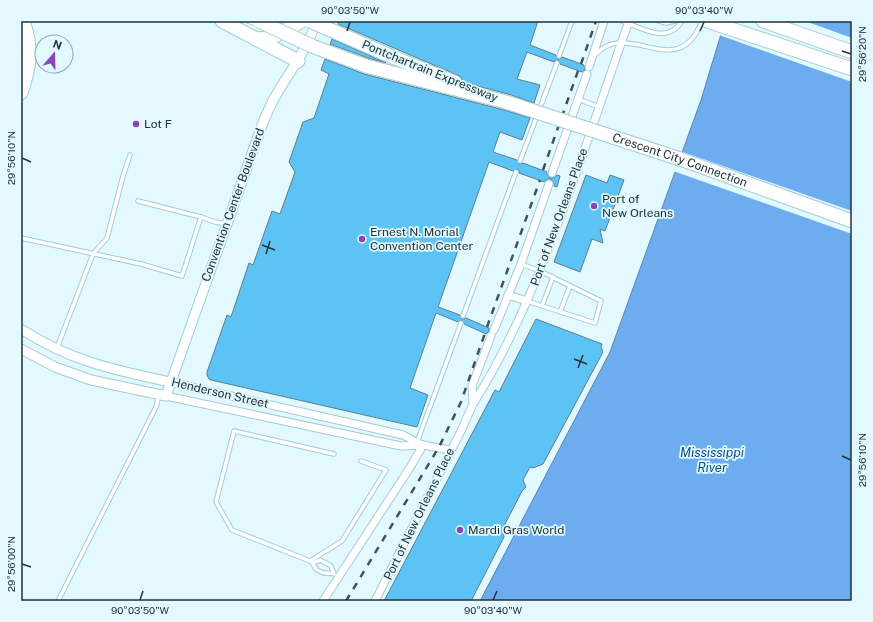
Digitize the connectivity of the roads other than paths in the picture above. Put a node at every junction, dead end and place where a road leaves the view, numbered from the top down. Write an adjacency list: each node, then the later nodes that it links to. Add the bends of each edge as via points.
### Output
1 (23, 21): 27 (highway, via 30,43 30,64)
2 (222, 21): 19 (highway)
3 (248, 21): 6 (lane, via 264,27 274,27)
4 (259, 21): 5 (lane); 29 (highway, bridge, via 312,46 366,66)
5 (271, 21)
6 (280, 21)
7 (302, 21): 19 (highway, via 271,38)
8 (310, 21): 29 (highway, Pontchartrain Expressway, bridge)
9 (316, 21): 24 (street, Convention Center Boulevard)
10 (572, 21): 22 (lane)
11 (604, 21): 23 (street, Port of New Orleans Place)
12 (658, 21): 13 (lane)
13 (675, 21)
14 (682, 21): 18 (lane, via 676,29 664,34)
15 (702, 21): 20 (lane, via 690,42 669,51)
16 (707, 21): 26 (highway)
17 (763, 21): 21 (highway)
18 (626, 22): 20 (street, Port of New Orleans Place)
19 (256, 39): 24 (highway)
20 (622, 42): 23 (lane, via 602,47); 30 (street, Port of New Orleans Place)
21 (852, 52)
22 (559, 56)
23 (592, 58): 28 (street, Port of New Orleans Place)
24 (298, 61): 39 (street, Convention Center Boulevard, via 275,97 262,124)
25 (557, 63): 32 (lane)
26 (852, 69)
27 (21, 93)
28 (578, 99): 30 (lane); 34 (street, Port of New Orleans Place)
29 (506, 102): 38 (highway, Crescent City Connection, bridge, via 680,159)
30 (599, 107): 43 (street, Port of New Orleans Place)
31 (130, 155): 41 (lane, via 107,238)
32 (520, 162)
33 (516, 172): 50 (lane)
34 (552, 173)
35 (549, 184): 42 (street, Port of New Orleans Place)
36 (138, 201): 37 (lane)
37 (201, 217): 39 (lane); 41 (lane, via 182,276)
38 (852, 221)
39 (226, 224): 55 (street, Convention Center Boulevard)
40 (21, 238): 41 (lane)
41 (93, 254): 54 (lane)
42 (521, 264): 43 (lane); 46 (street, Port of New Orleans Place)
43 (540, 271): 44 (lane); 47 (street, Port of New Orleans Place)
44 (553, 277): 45 (lane); 48 (lane)
45 (570, 286): 49 (lane); 49 (lane, via 601,301 595,323)
46 (508, 295): 47 (street); 57 (street, Port of New Orleans Place, via 472,386)
47 (527, 301): 48 (lane); 57 (street, Port of New Orleans Place, via 504,351)
48 (542, 306): 49 (lane)
49 (560, 312)
50 (463, 316)
51 (461, 323): 60 (lane)
52 (21, 329): 54 (street, Henderson Street)
53 (21, 349): 56 (street, Henderson Street, via 79,376)
54 (57, 349): 55 (street, Henderson Street, via 97,365)
55 (170, 382): 56 (street, Convention Center Boulevard); 58 (street, Henderson Street)
56 (162, 395): 59 (street, Henderson Street); 66 (lane)
57 (473, 404): 61 (street, Port of New Orleans Place)
58 (350, 423): 59 (street); 60 (street, Henderson Street, via 403,435)
59 (348, 435): 60 (street, Henderson Street, via 401,446)
60 (420, 443): 61 (street, Henderson Street); 65 (street, via 411,466)
61 (450, 450): 68 (street, Port of New Orleans Place)
62 (334, 454): 64 (lane, via 234,431 216,502 232,530)
63 (361, 461): 64 (lane, via 386,470 342,541)
64 (311, 562): 65 (lane, via 326,574); 65 (lane, via 320,560 331,566)
65 (336, 575): 67 (street)
66 (58, 601)
67 (323, 601)
68 (375, 601)

